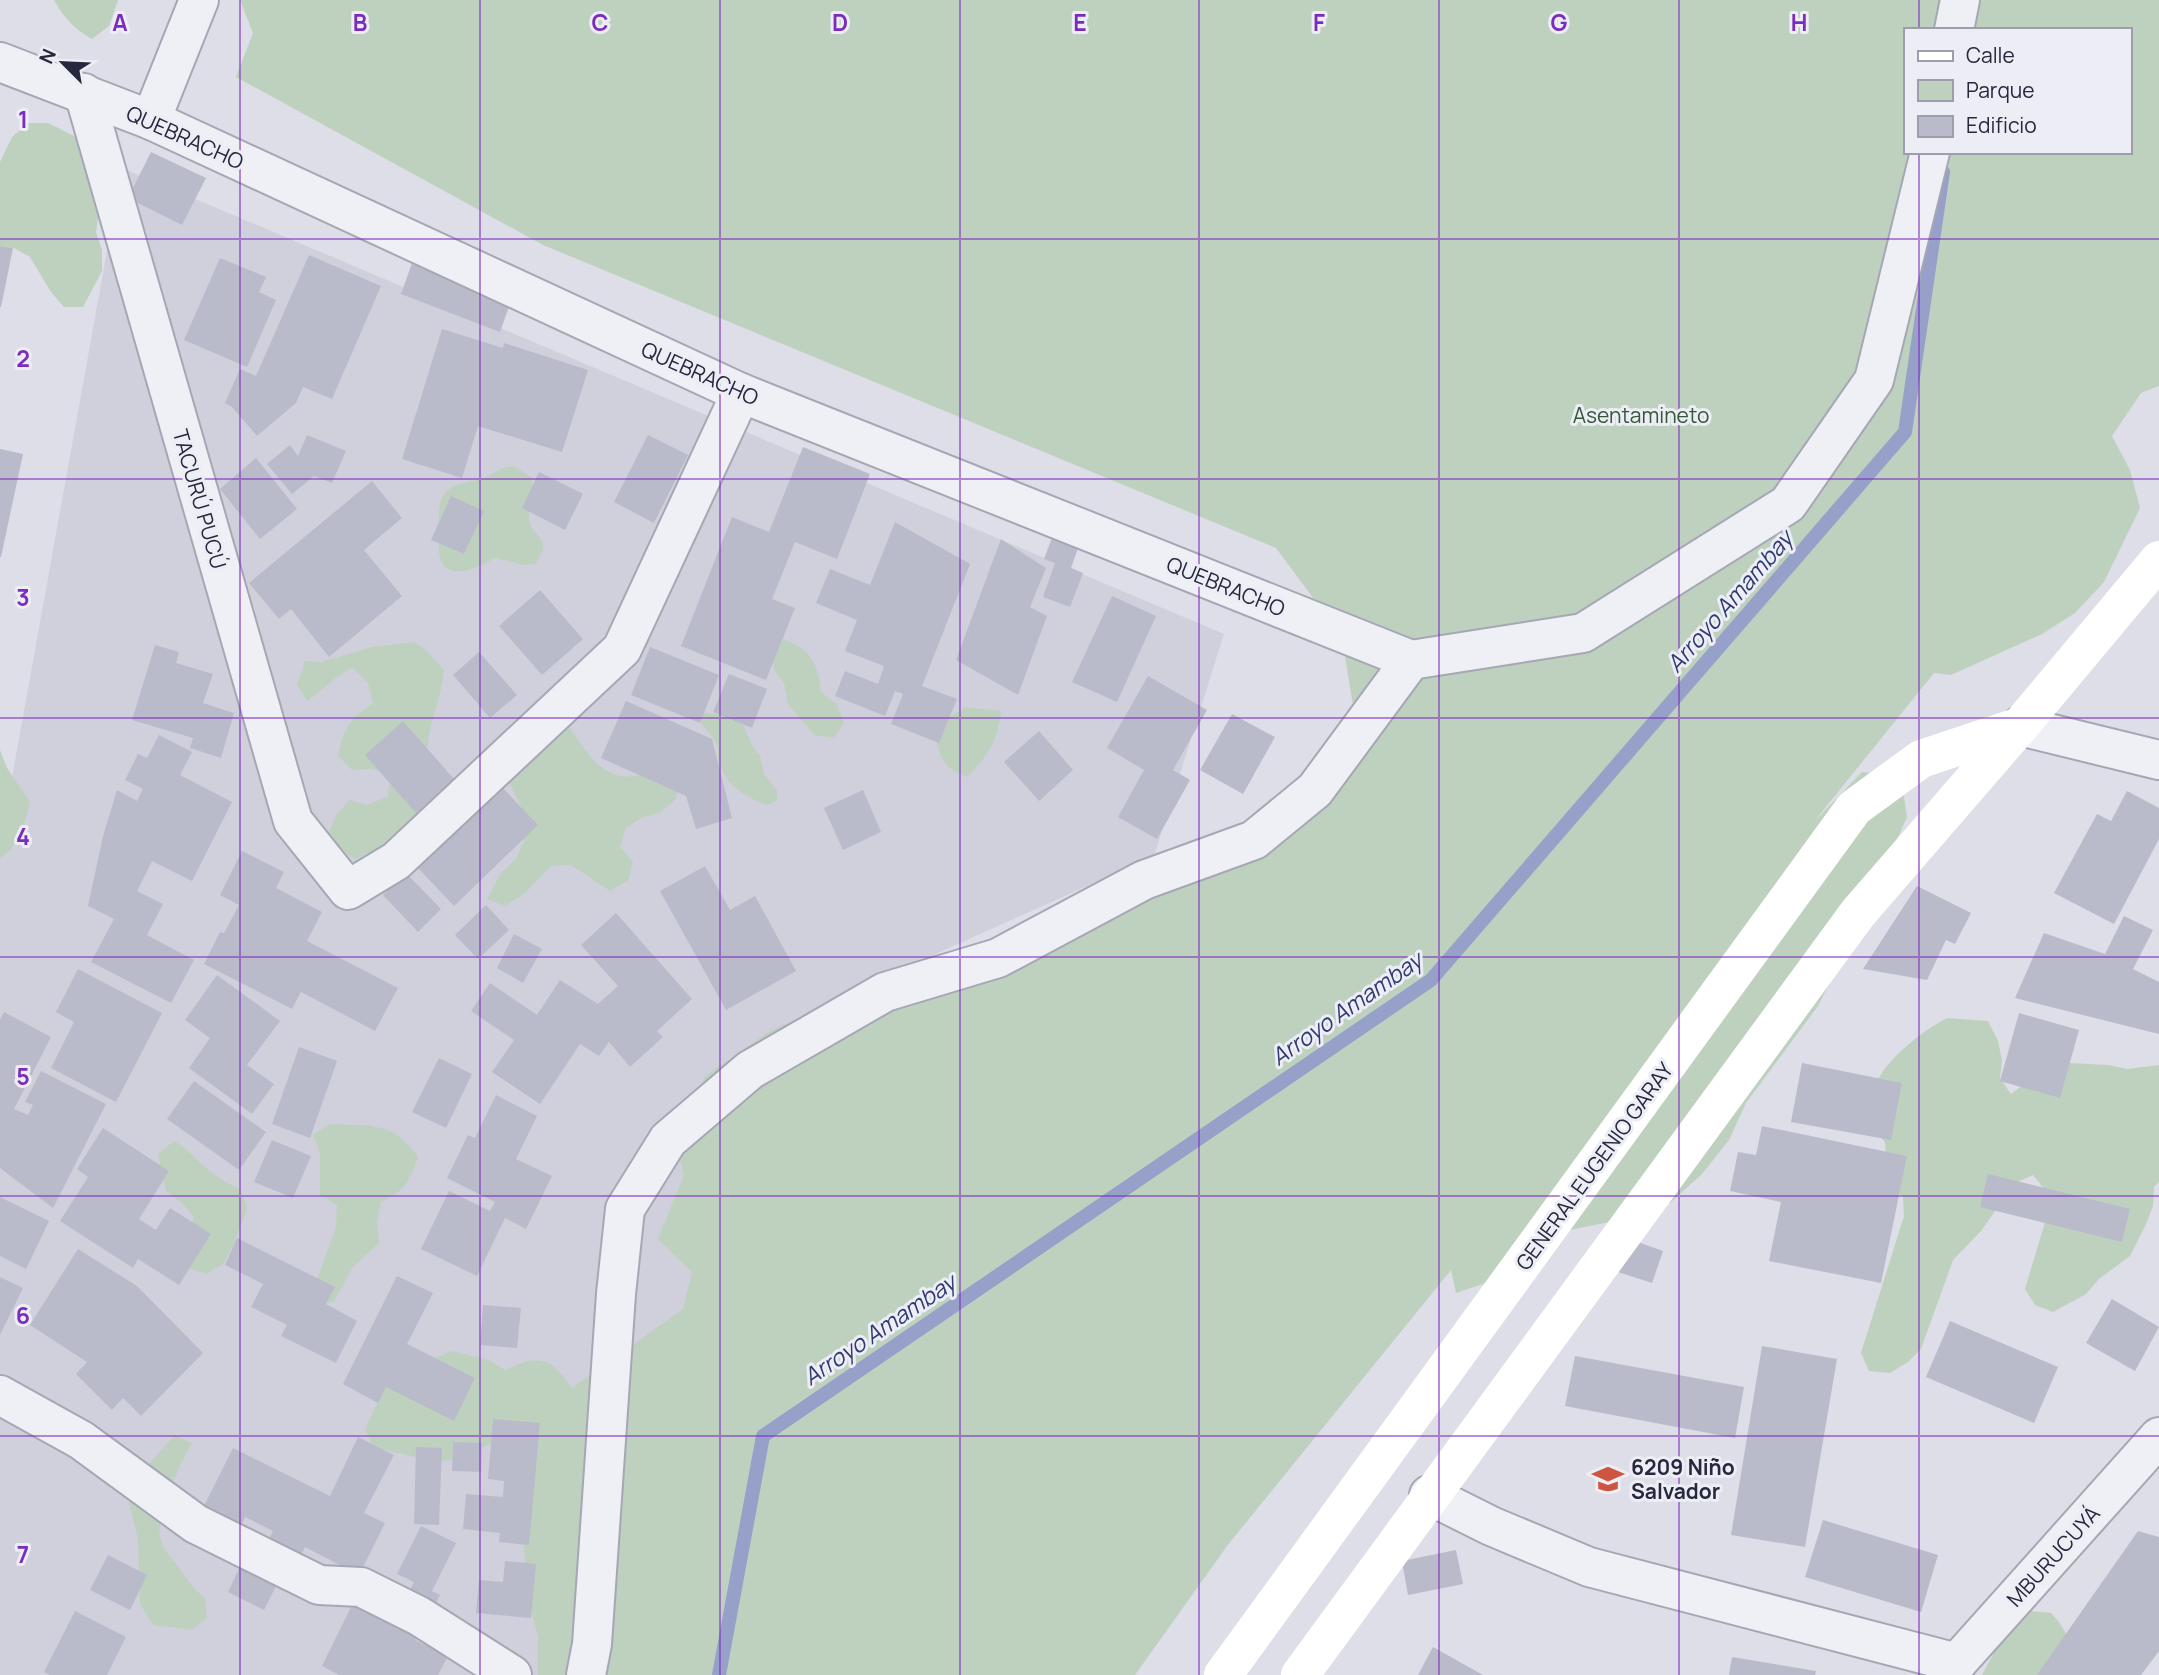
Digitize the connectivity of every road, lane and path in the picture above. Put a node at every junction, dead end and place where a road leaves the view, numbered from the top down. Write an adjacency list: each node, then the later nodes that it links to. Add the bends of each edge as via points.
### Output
1 (199, 0): 6 (street)
2 (1959, 0): 3 (street)
3 (1954, 28)
4 (0, 62): 5 (street, QUEBRACHO)
5 (84, 93): 6 (street, QUEBRACHO); 8 (street, TACURÚ PUCÚ, via 293,821 348,890 396,861 622,649)
6 (150, 120): 8 (street, QUEBRACHO)
7 (1930, 154): 10 (street, via 1874,380 1788,504 1583,633)
8 (741, 393): 10 (street, QUEBRACHO)
9 (2159, 559): 11 (street)
10 (1411, 660): 18 (street, via 1315,790 1255,840 1144,880 998,958 885,992 750,1070 668,1140 625,1209)
11 (2020, 726): 12 (street); 15 (street, via 1858,913); 19 (street, GENERAL EUGENIO GARAY, via 1921,759 1854,808)
12 (2159, 760)
13 (0, 1395): 17 (street, via 81,1440 196,1524 318,1585 361,1587 419,1616)
14 (2159, 1437): 16 (street, MBURUCUYÁ)
15 (1429, 1495): 16 (street, via 1589,1567); 20 (street)
16 (1952, 1669)
17 (512, 1675)
18 (586, 1675)
19 (1223, 1675)
20 (1300, 1675)

